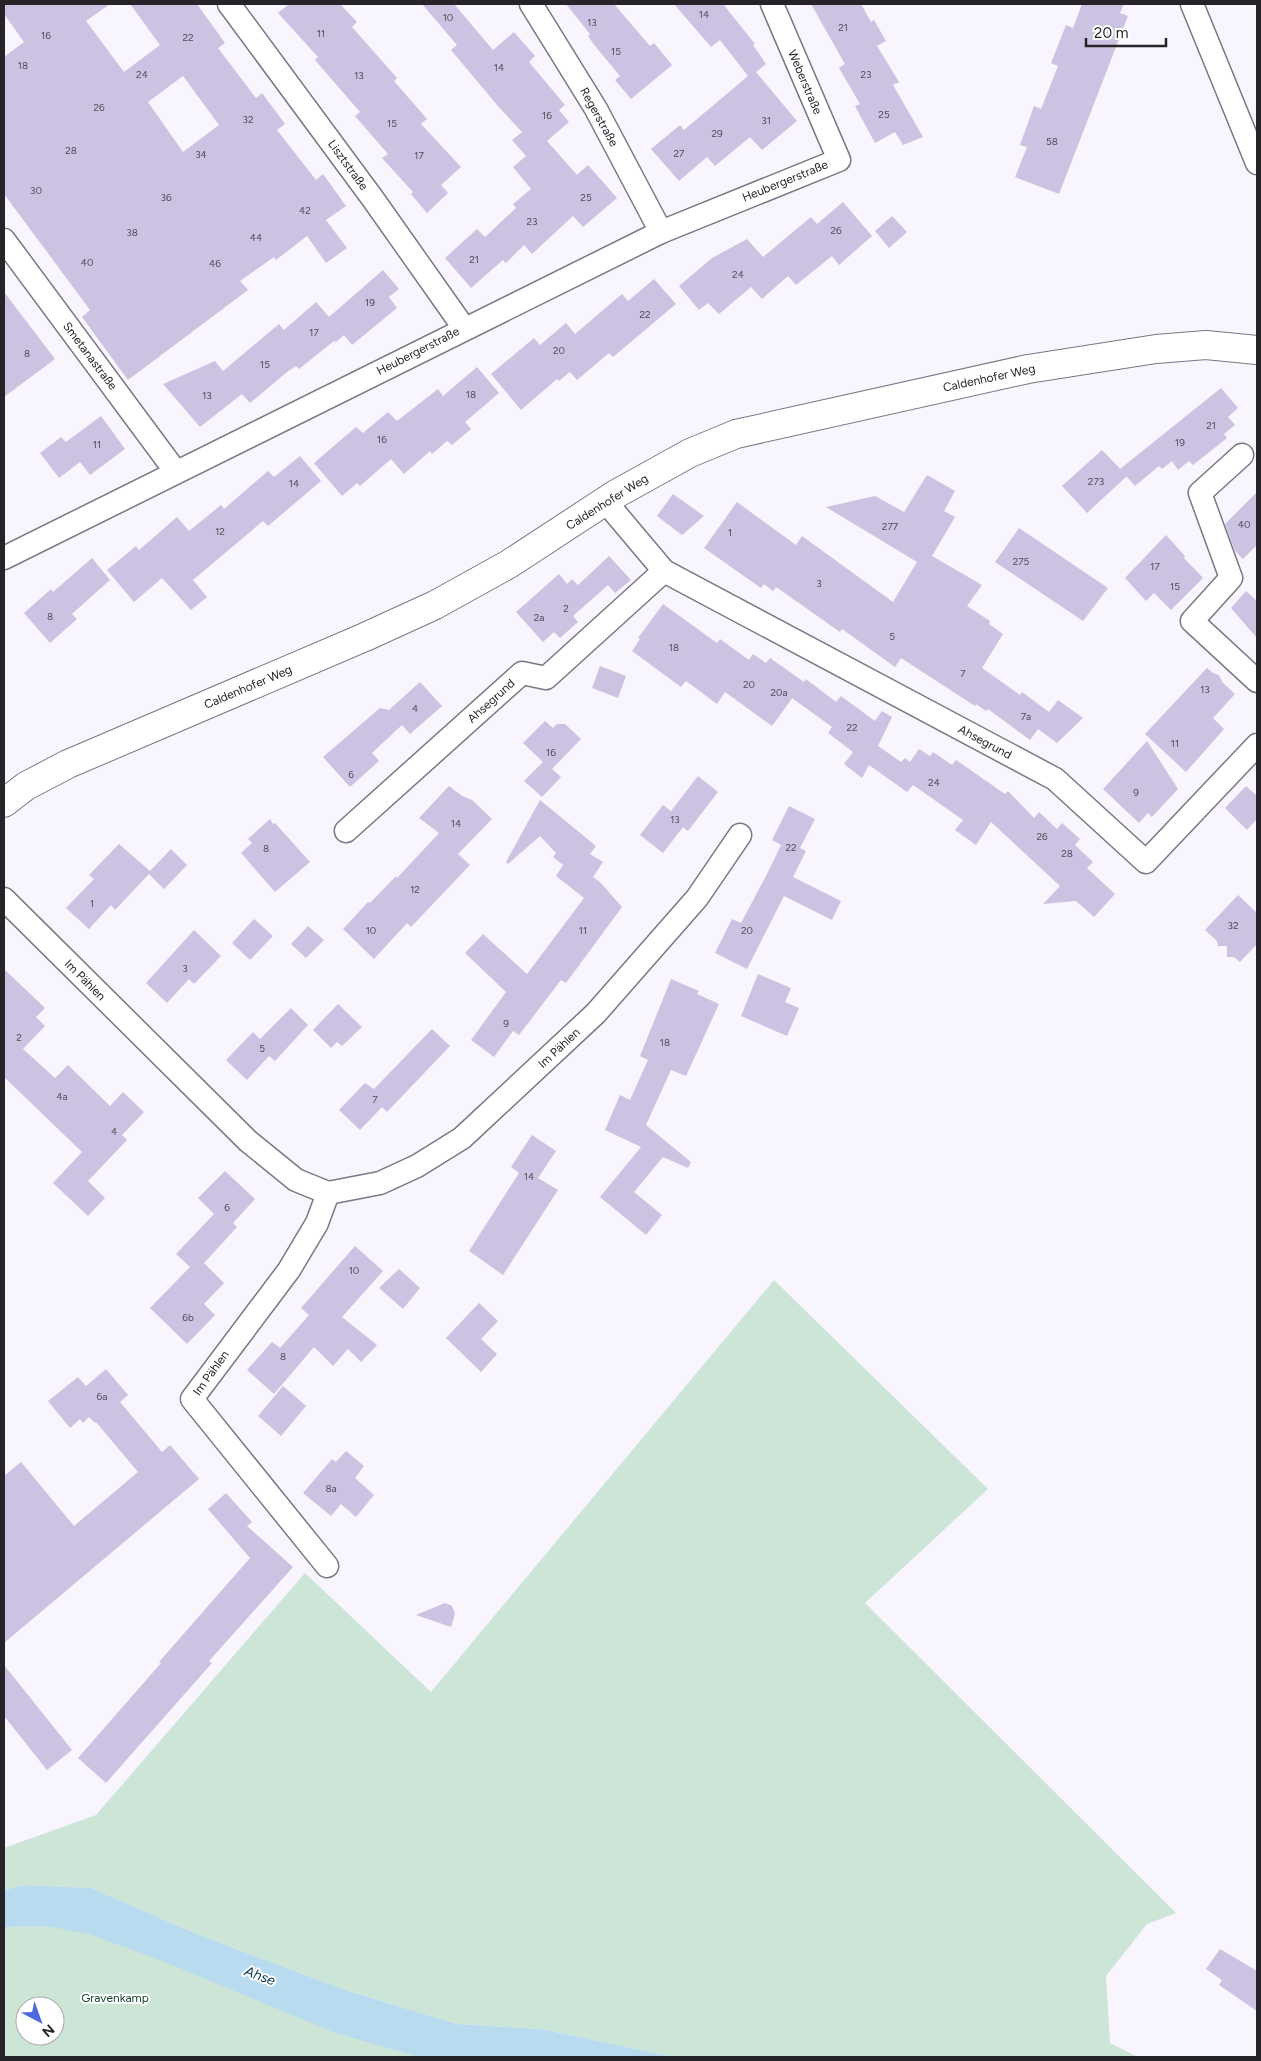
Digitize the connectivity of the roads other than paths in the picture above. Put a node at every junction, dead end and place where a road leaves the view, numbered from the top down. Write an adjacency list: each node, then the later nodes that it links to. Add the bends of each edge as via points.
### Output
1 (229, 4): 9 (street, Lisztstraße)
2 (532, 4): 7 (street, Regerstraße, via 596,109)
3 (772, 4): 5 (street, Weberstraße)
4 (1192, 4): 6 (street)
5 (839, 160): 7 (street, Heubergerstraße)
6 (1257, 163)
7 (661, 232): 9 (street, Heubergerstraße)
8 (4, 240): 12 (street, Smetanastraße)
9 (464, 328): 12 (street, Heubergerstraße)
10 (1257, 350): 13 (main road, Caldenhofer Weg, via 1206,345 1156,349 1038,367 745,432 690,453)
11 (1242, 454): 16 (street, via 1200,493 1232,578 1192,621)
12 (176, 472): 14 (street, Heubergerstraße)
13 (605, 501): 15 (street, Ahsegrund); 18 (main road, Caldenhofer Weg, via 509,564 435,605 68,764 26,786)
14 (4, 558)
15 (664, 571): 17 (street, Ahsegrund, via 1055,779 1146,862); 19 (street, Ahsegrund, via 546,678 522,673)
16 (1257, 681)
17 (1257, 745)
18 (4, 803)
19 (346, 831)
20 (740, 836): 22 (street, Im Pählen, via 697,898 596,1013 462,1138 416,1166 380,1182)
21 (4, 898): 22 (street, Im Pählen, via 248,1141 296,1180)
22 (328, 1193): 23 (street, Im Pählen, via 317,1223 289,1270 192,1399)
23 (327, 1566)

